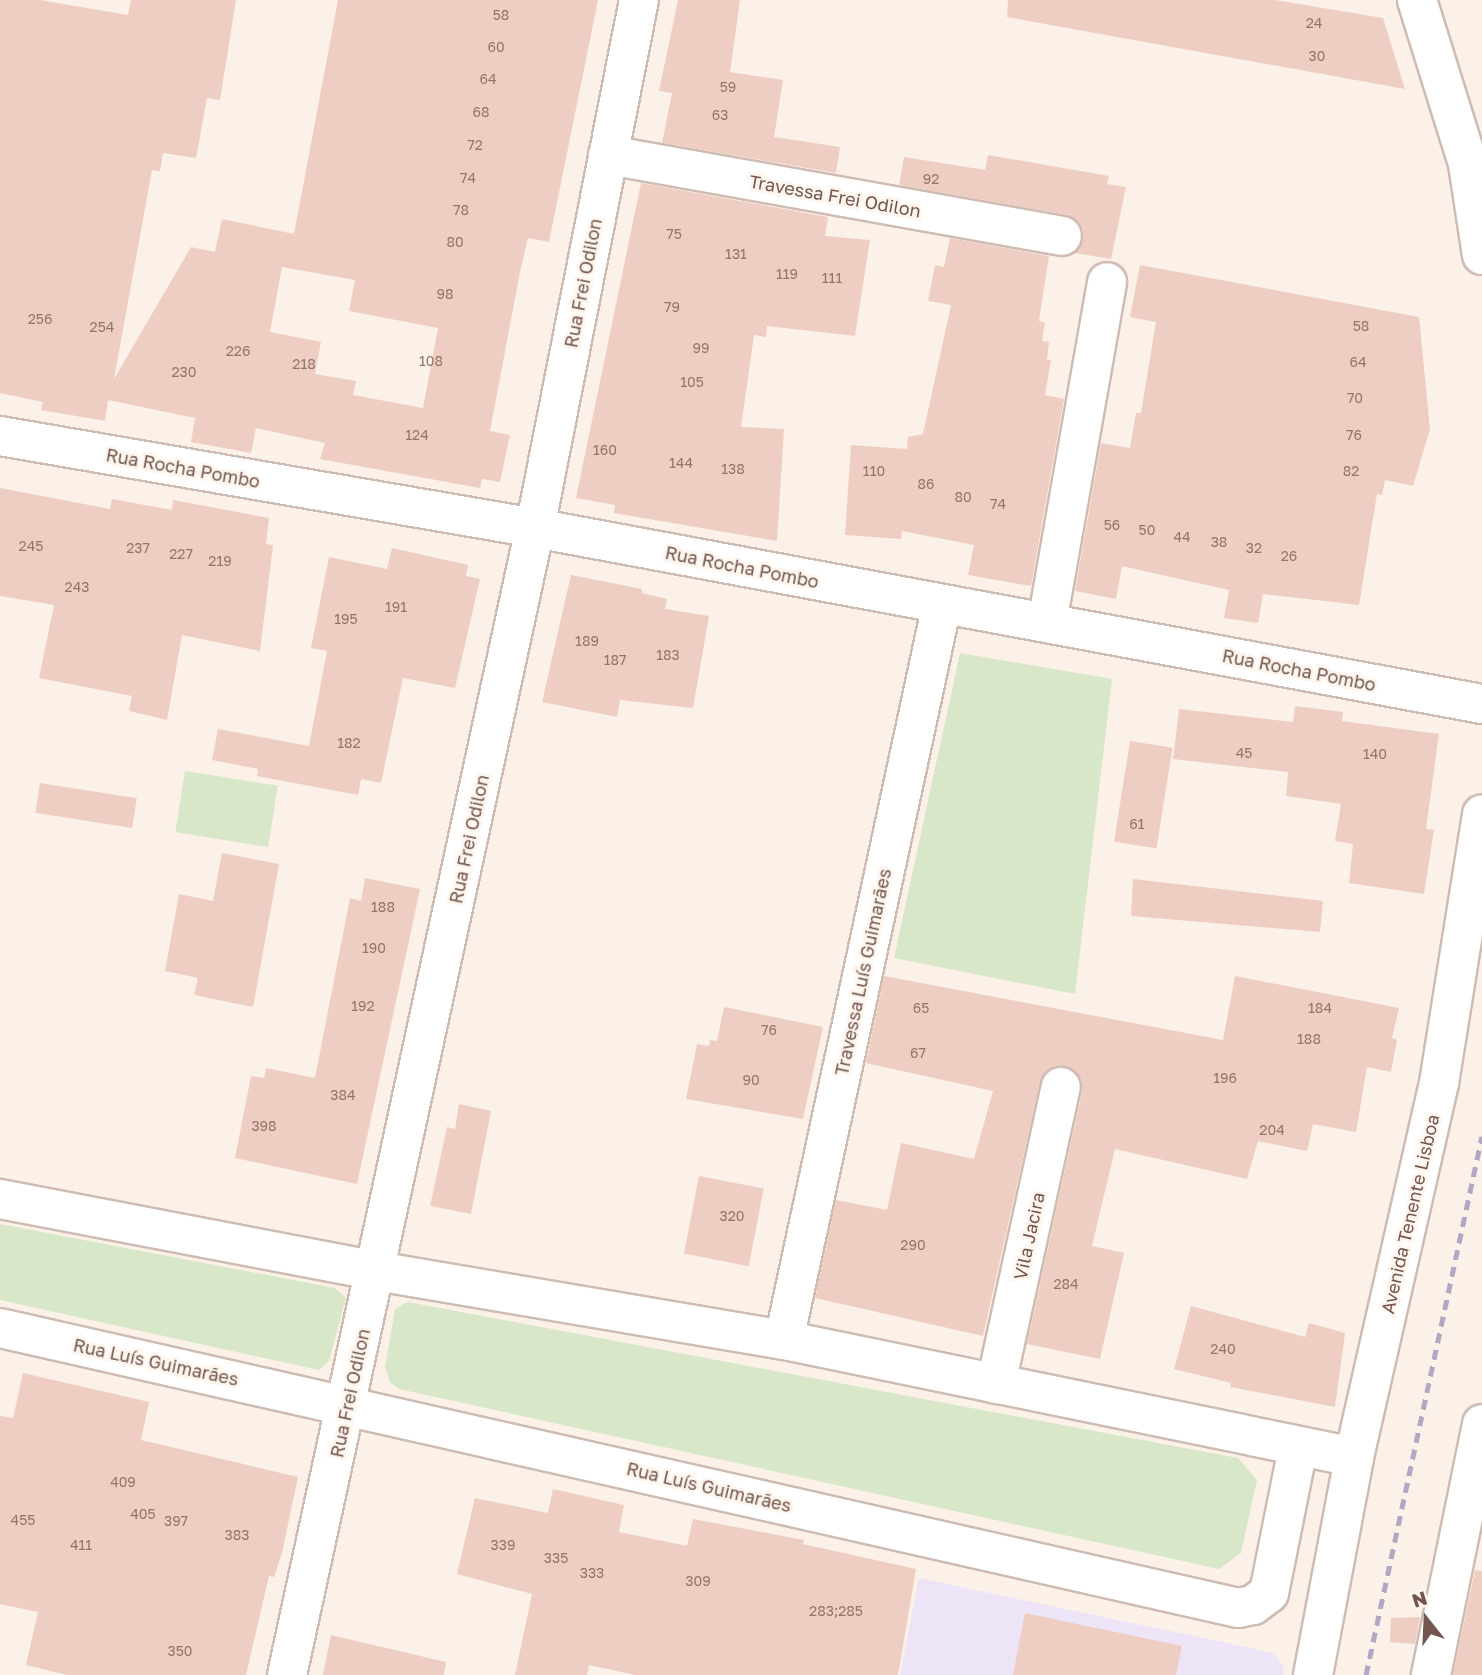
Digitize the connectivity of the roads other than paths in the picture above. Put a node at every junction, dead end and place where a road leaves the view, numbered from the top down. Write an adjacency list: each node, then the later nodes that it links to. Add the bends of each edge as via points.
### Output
1 (639, 0): 3 (street, Rua Frei Odilon)
2 (1418, 0): 5 (street, via 1468,164)
3 (608, 155): 4 (street, Travessa Frei Odilon); 8 (street, Rua Frei Odilon)
4 (1062, 236)
5 (1482, 255)
6 (1107, 282): 10 (street)
7 (0, 436): 8 (street, Rua Rocha Pombo)
8 (535, 528): 9 (street, Rua Rocha Pombo); 15 (street, Rua Frei Odilon)
9 (942, 604): 10 (street, Rua Rocha Pombo); 17 (street, Travessa Luís Guimarães)
10 (1047, 622): 11 (street, Rua Rocha Pombo)
11 (1482, 704)
12 (1482, 814): 22 (street, Avenida Tenente Lisboa, via 1439,1083)
13 (1061, 1087): 18 (street, Vila Jacira)
14 (0, 1199): 15 (street)
15 (376, 1270): 17 (street); 19 (street, Rua Frei Odilon)
16 (0, 1328): 19 (street, Rua Luís Guimarães)
17 (784, 1340): 18 (street)
18 (996, 1384): 21 (street)
19 (348, 1404): 21 (street, Rua Luís Guimarães, via 1238,1608 1253,1605 1269,1593); 24 (street, Rua Frei Odilon)
20 (1482, 1424): 23 (street)
21 (1298, 1448): 22 (street)
22 (1354, 1457): 25 (street, Avenida Tenente Lisboa)
23 (1474, 1494): 26 (street)
24 (287, 1675)
25 (1313, 1675)
26 (1431, 1675)

